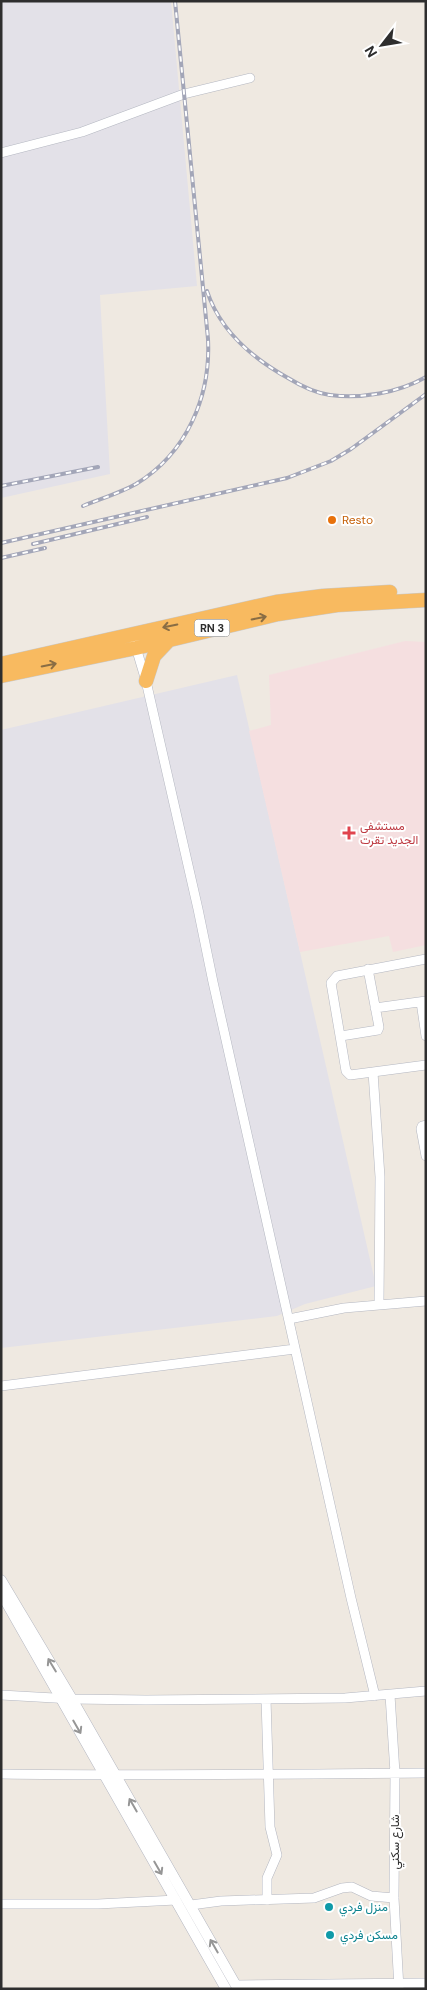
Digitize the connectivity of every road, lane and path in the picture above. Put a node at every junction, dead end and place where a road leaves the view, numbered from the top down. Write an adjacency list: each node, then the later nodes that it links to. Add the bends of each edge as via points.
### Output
1 (250, 78): 2 (street, via 184,94 82,132)
2 (1, 152)
3 (426, 591): 5 (highway, RN 3, one-way to 5, via 304,598)
4 (426, 600): 6 (highway, RN 3, one-way to 4, via 310,608)
5 (132, 634): 7 (street); 8 (highway, RN 3)
6 (170, 639): 7 (highway, RN 3); 10 (highway, via 154,656)
7 (136, 648): 9 (highway, RN 3, one-way to 7); 10 (street)
8 (1, 664)
9 (1, 676)
10 (146, 681): 23 (street)
11 (426, 959): 12 (street)
12 (368, 969): 14 (street); 15 (street, via 337,976 331,983)
13 (423, 1001): 14 (street); 16 (street)
14 (375, 1008): 15 (street, via 378,1030)
15 (341, 1036): 18 (street, via 347,1074)
16 (426, 1036)
17 (426, 1065): 18 (street)
18 (373, 1072): 22 (street, via 380,1177)
19 (426, 1125): 20 (street, via 421,1130)
20 (426, 1156)
21 (426, 1301): 22 (street)
22 (379, 1304): 23 (street)
23 (289, 1319): 24 (street)
24 (295, 1349): 25 (street); 31 (street)
25 (1, 1386)
26 (1, 1580): 33 (street, one-way to 26)
27 (1, 1594): 32 (street)
28 (426, 1691): 30 (street)
29 (1, 1695): 32 (street)
30 (390, 1695): 31 (street); 36 (street, شارع سكني)
31 (375, 1696): 34 (street)
32 (60, 1698): 33 (street); 39 (street, one-way to 39)
33 (72, 1699): 34 (street); 40 (street)
34 (266, 1699): 35 (street)
35 (267, 1773): 36 (street); 40 (street); 43 (street, via 270,1828 277,1855 267,1878)
36 (395, 1773): 37 (street); 41 (street, شارع سكني)
37 (426, 1773)
38 (1, 1774): 39 (street)
39 (106, 1776): 40 (street); 42 (street, one-way to 42)
40 (117, 1776): 45 (street, one-way to 40)
41 (394, 1898): 43 (street, via 371,1896 352,1887 314,1898); 47 (street, شارع سكني)
42 (176, 1900): 44 (street); 48 (street)
43 (267, 1900): 45 (street)
44 (1, 1904)
45 (191, 1905): 48 (street, one-way to 45)
46 (426, 1983): 47 (street)
47 (399, 1986): 48 (street)
48 (233, 1987)

